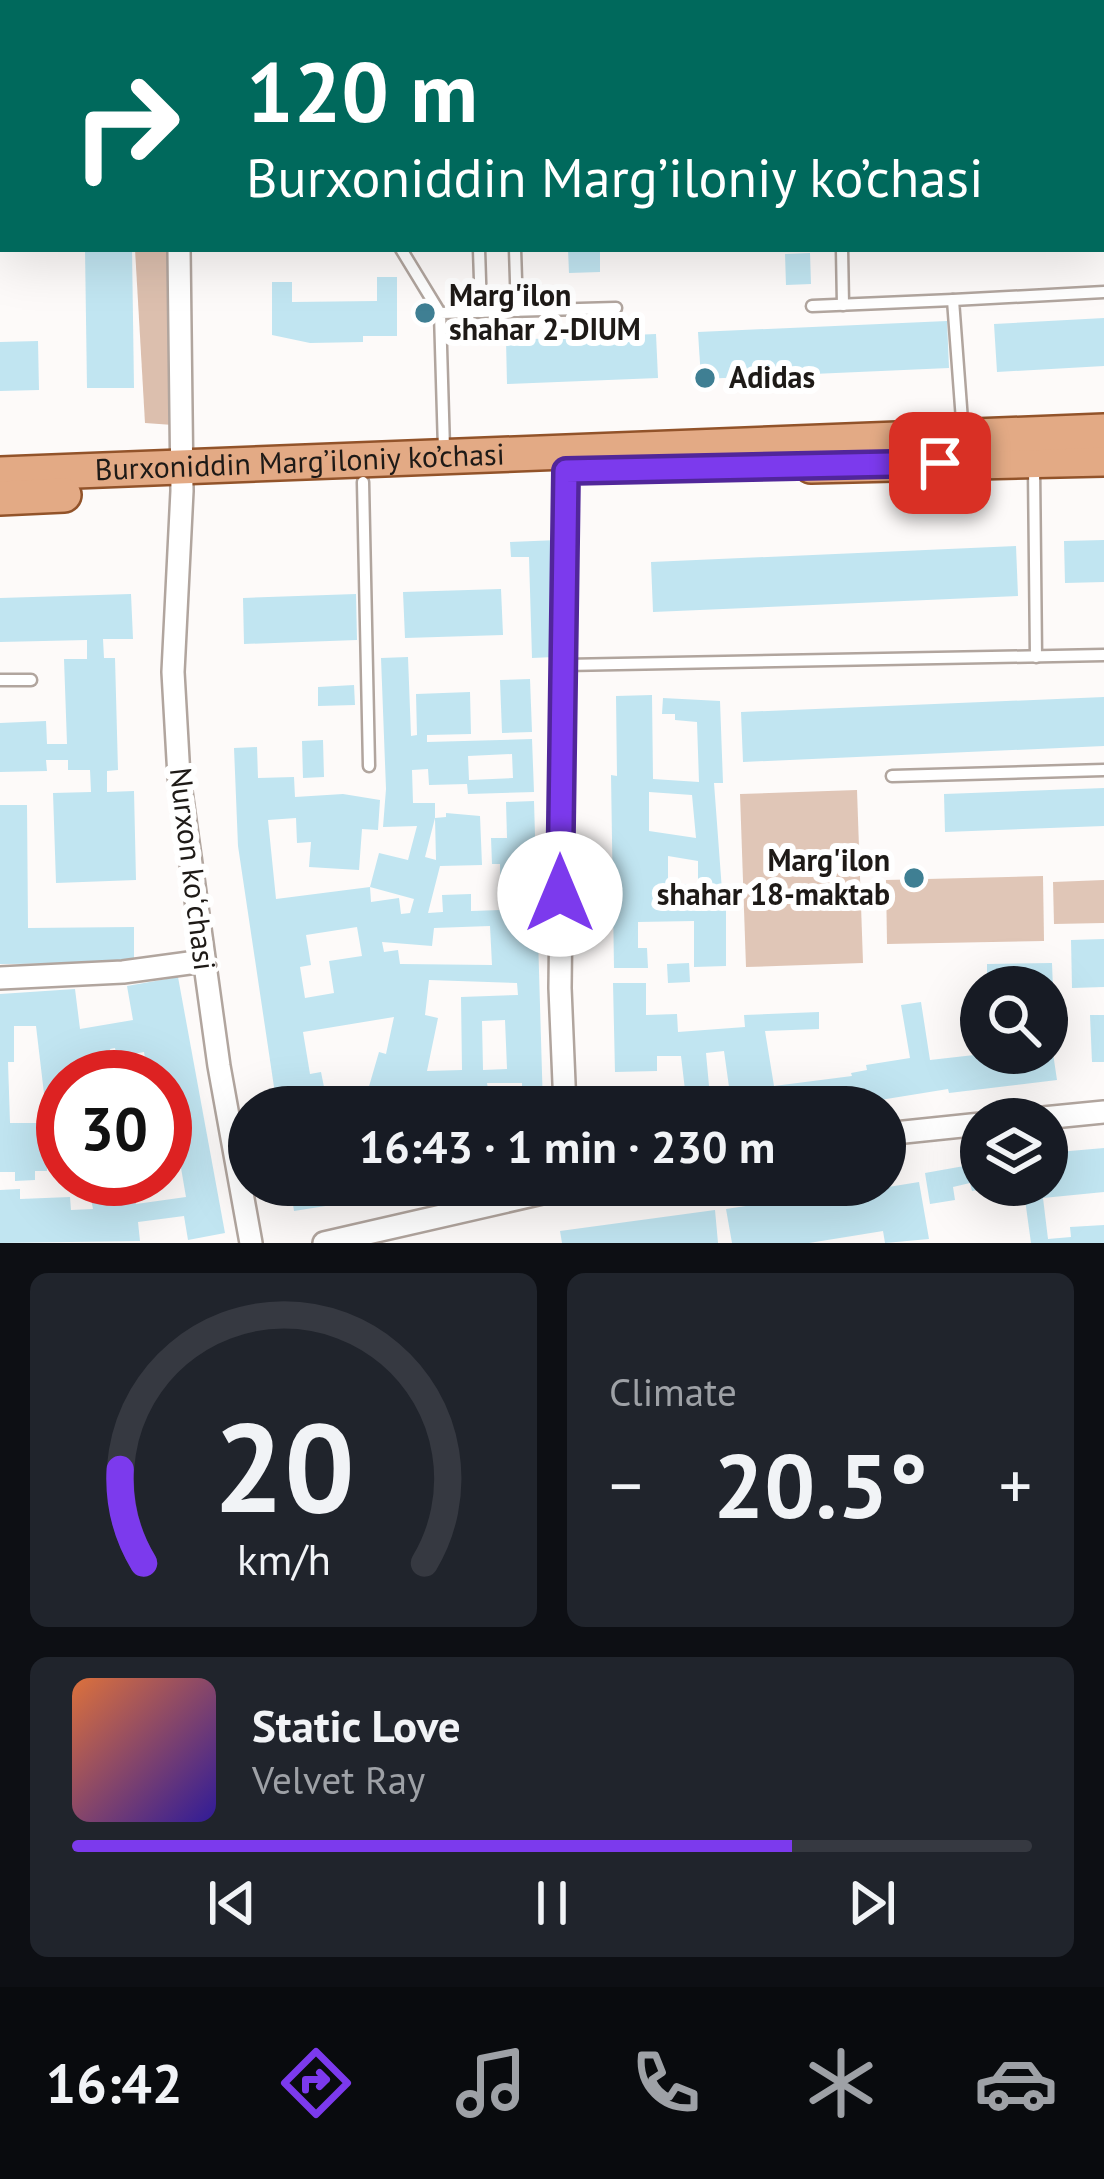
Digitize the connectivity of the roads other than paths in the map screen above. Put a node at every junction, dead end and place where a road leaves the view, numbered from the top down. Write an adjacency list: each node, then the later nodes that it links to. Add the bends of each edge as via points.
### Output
1 (179, 252): 21 (street, Nurxon koʻchasi)
2 (402, 252): 13 (lane)
3 (479, 252): 12 (lane)
4 (515, 252): 11 (lane)
5 (842, 252): 8 (lane)
6 (1104, 292): 7 (lane)
7 (953, 300): 8 (lane); 15 (lane)
8 (843, 304): 9 (lane)
9 (812, 306)
10 (616, 308): 11 (lane)
11 (518, 311): 12 (lane)
12 (481, 312): 13 (lane)
13 (440, 313): 16 (lane)
14 (1104, 431): 15 (main road, Burxoniddin Marg’iloniy ko’chasi)
15 (963, 437): 16 (main road, Burxoniddin Marg’iloniy ko’chasi)
16 (445, 458): 21 (main road, Burxoniddin Marg’iloniy ko’chasi)
17 (1104, 459): 18 (main road, Burxoniddin Marg’iloniy ko’chasi)
18 (1034, 461): 19 (main road, Burxoniddin Marg’iloniy ko’chasi); 25 (lane)
19 (566, 471): 22 (main road, Burxoniddin Marg’iloniy ko’chasi); 26 (street)
20 (0, 474): 21 (main road, Burxoniddin Marg’iloniy ko’chasi)
21 (183, 480): 22 (main road, Burxoniddin Marg’iloniy ko’chasi); 23 (main road, Burxoniddin Marg’iloniy ko’chasi); 32 (street, Nurxon koʻchasi, via 173,672)
22 (363, 482): 29 (lane)
23 (0, 498)
24 (1104, 655): 25 (lane)
25 (1036, 656): 26 (lane)
26 (565, 665): 34 (street)
27 (0, 680): 28 (lane)
28 (31, 680)
29 (369, 766)
30 (1104, 770): 31 (lane)
31 (892, 776)
32 (204, 961): 33 (street); 40 (street, Nurxon koʻchasi)
33 (0, 978)
34 (564, 1086)
35 (1104, 1112): 36 (street)
36 (1068, 1116)
37 (960, 1126): 38 (street)
38 (906, 1132)
39 (485, 1206): 41 (street)
40 (251, 1243)
41 (324, 1243)

